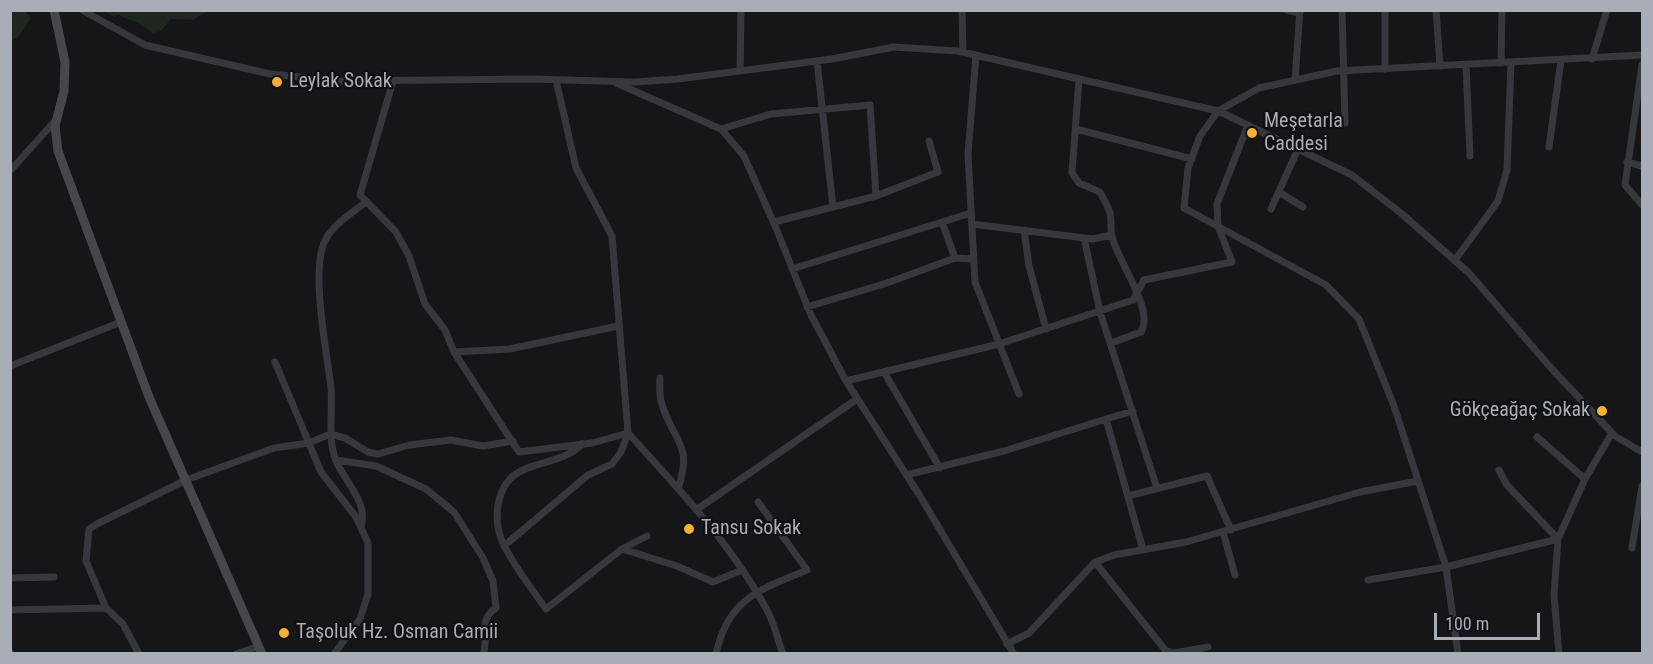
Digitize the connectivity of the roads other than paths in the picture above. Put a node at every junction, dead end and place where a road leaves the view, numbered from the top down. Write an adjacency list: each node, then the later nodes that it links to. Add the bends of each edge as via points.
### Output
1 (54, 10): 33 (street, via 66,62)
2 (82, 10): 29 (street, via 146,45 270,74 339,81)
3 (741, 10): 25 (street)
4 (962, 10): 12 (street)
5 (1286, 10): 11 (street)
6 (1342, 10): 24 (street)
7 (1384, 10): 23 (street)
8 (1436, 10): 22 (street)
9 (1502, 10): 18 (street)
10 (1607, 10): 15 (street)
11 (1300, 12): 28 (street)
12 (963, 52): 13 (street); 17 (street, via 894,47)
13 (976, 55): 26 (street); 53 (street, via 968,153)
14 (1642, 55): 15 (street)
15 (1592, 59): 16 (street)
16 (1561, 60): 19 (street); 39 (street)
17 (817, 61): 25 (street); 31 (street)
18 (1501, 63): 19 (street); 20 (street)
19 (1511, 63): 63 (street, via 1507,170 1498,201)
20 (1466, 65): 22 (street); 41 (street)
21 (1642, 65): 43 (street)
22 (1440, 66): 23 (street)
23 (1385, 69): 24 (street)
24 (1343, 70): 28 (street); 34 (street)
25 (740, 71): 30 (street, via 678,79)
26 (1079, 79): 32 (street); 37 (street)
27 (556, 80): 29 (street); 30 (street); 69 (street, via 576,168 612,236)
28 (1295, 80): 32 (street, via 1259,88)
29 (393, 81): 48 (street, via 360,195)
30 (612, 81): 36 (street)
31 (820, 108): 36 (street, via 771,114); 47 (street, via 870,105); 50 (street)
32 (1218, 111): 35 (street); 42 (street, via 1200,136)
33 (57, 119): 45 (street); 68 (street, via 58,151)
34 (1345, 123)
35 (1248, 125): 40 (street); 57 (street, via 1217,204)
36 (721, 129): 54 (street, via 744,156)
37 (1076, 129): 42 (street); 59 (street, via 1072,173 1079,183 1100,192 1110,213)
38 (929, 141): 47 (street, via 938,172)
39 (1550, 147)
40 (1298, 149): 46 (street); 63 (street, via 1352,175)
41 (1470, 156)
42 (1192, 159): 57 (street, via 1184,208)
43 (1627, 162): 44 (street); 49 (street, via 1625,185)
44 (1642, 166)
45 (10, 171)
46 (1279, 192): 51 (street); 52 (street)
47 (876, 196): 50 (street)
48 (366, 202): 73 (street, via 396,232 409,256 425,304 445,330); 85 (street, via 331,230 320,256 323,345 331,389)
49 (1642, 205)
50 (833, 207): 54 (street)
51 (1303, 207)
52 (1271, 209)
53 (971, 213): 55 (street); 56 (street)
54 (774, 222): 64 (street)
55 (942, 222): 61 (street); 64 (street)
56 (972, 224): 58 (street); 62 (street)
57 (1218, 226): 65 (street, via 1232,262 1144,280); 97 (street, via 1326,285 1359,319 1394,406)
58 (1024, 230): 60 (street); 70 (street)
59 (1111, 235): 60 (street); 65 (street)
60 (1084, 238): 67 (street)
61 (955, 258): 62 (street); 66 (street)
62 (974, 259): 72 (street, via 975,282)
63 (1455, 260): 84 (street)
64 (792, 269): 66 (street)
65 (1137, 292): 67 (street, via 1133,300); 71 (street, via 1145,322 1142,332)
66 (807, 307): 78 (street)
67 (1100, 312): 70 (street); 71 (street)
68 (122, 322): 75 (street); 96 (street, via 149,397)
69 (618, 326): 73 (street, via 510,349); 83 (street)
70 (1046, 329): 72 (street)
71 (1111, 343): 81 (street)
72 (999, 344): 76 (street); 79 (street)
73 (454, 352): 87 (street)
74 (275, 362): 88 (street)
75 (10, 366)
76 (884, 372): 78 (street); 92 (street)
77 (660, 378): 100 (street, via 661,400 682,441 685,456)
78 (846, 381): 80 (street)
79 (1019, 394)
80 (857, 399): 94 (street); 103 (street)
81 (1133, 411): 82 (street); 99 (street)
82 (1107, 418): 92 (street); 101 (street)
83 (628, 433): 89 (street); 100 (street); 108 (street, via 612,464 588,475)
84 (1612, 433): 90 (street); 95 (street)
85 (330, 434): 87 (street, via 378,454 409,445 452,440 483,446); 88 (street); 91 (street)
86 (1537, 437): 95 (street)
87 (513, 441): 89 (street, via 519,452)
88 (309, 443): 96 (street, via 273,448); 104 (street, via 321,472)
89 (582, 444): 108 (street, via 574,453 521,471 505,485 499,499 497,525)
90 (1642, 452)
91 (336, 460): 104 (street, via 361,504); 128 (street, via 376,466 426,489 454,512 493,581 496,608 484,622)
92 (940, 468): 94 (street)
93 (1499, 470): 107 (street, via 1507,485)
94 (906, 475): 122 (street)
95 (1585, 479): 107 (street)
96 (186, 480): 120 (street, via 89,529 86,561); 124 (street)
97 (1418, 481): 105 (street, via 1360,492); 113 (street)
98 (1642, 486): 109 (street)
99 (1157, 488): 101 (street); 105 (street, via 1207,476)
100 (678, 489): 103 (street)
101 (1128, 496): 111 (street)
102 (758, 502): 119 (street, via 807,570)
103 (696, 510): 114 (street)
104 (361, 527): 127 (street, via 368,543 368,594 360,619)
105 (1227, 531): 111 (street); 115 (street)
106 (647, 536): 110 (street)
107 (1558, 539): 113 (street); 133 (street, via 1554,595)
108 (504, 546): 110 (street, via 546,609)
109 (1632, 548)
110 (622, 549): 114 (street, via 713,582)
111 (1143, 550): 112 (street)
112 (1095, 562): 122 (street, via 1029,633); 123 (street, via 1166,651)
113 (1446, 567): 118 (street); 132 (street)
114 (742, 570): 119 (street)
115 (1235, 575)
116 (54, 577): 117 (street)
117 (10, 578)
118 (1368, 580)
119 (756, 592): 129 (street, via 728,620); 130 (street, via 770,616)
120 (106, 608): 121 (street); 125 (street, via 123,624)
121 (10, 610)
122 (1007, 644): 131 (street)
123 (1208, 646)
124 (260, 650): 126 (street)
125 (139, 654)
126 (236, 654)
127 (334, 654)
128 (483, 654)
129 (716, 654)
130 (783, 654)
131 (1014, 654)
132 (1458, 654)
133 (1559, 654)

